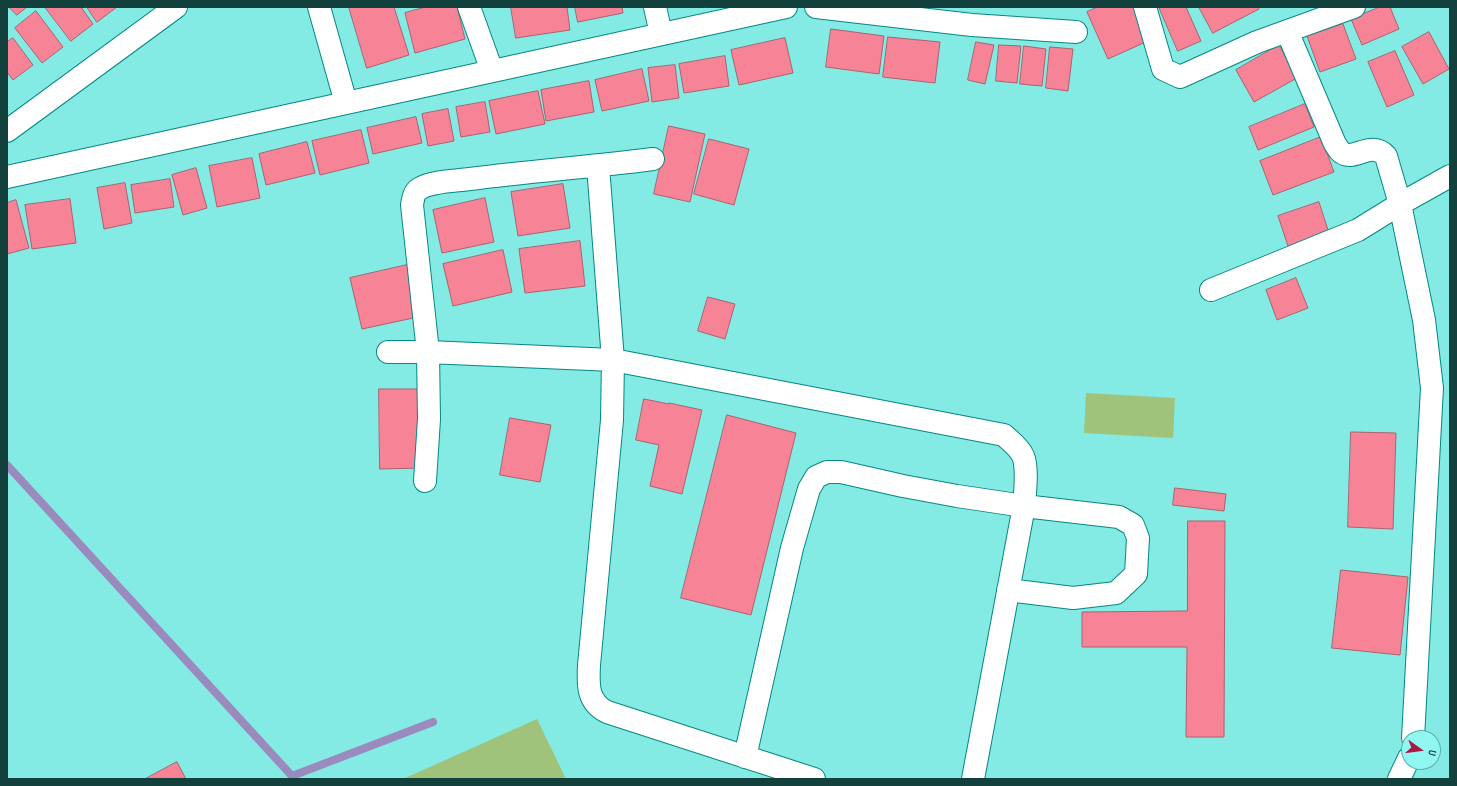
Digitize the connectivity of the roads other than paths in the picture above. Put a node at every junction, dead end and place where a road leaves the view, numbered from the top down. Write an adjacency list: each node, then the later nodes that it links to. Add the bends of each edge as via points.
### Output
1 (176, 7): 15 (street)
2 (319, 7): 14 (street)
3 (469, 7): 13 (street)
4 (654, 7): 12 (street)
5 (786, 7): 12 (street)
6 (816, 7): 9 (street)
7 (1145, 7): 10 (street, via 1163,69 1180,77)
8 (1354, 7): 10 (street)
9 (970, 16): 11 (street)
10 (1287, 31): 20 (street, via 1340,152 1349,155 1374,149 1381,151 1386,156)
11 (1076, 32)
12 (661, 34): 13 (street)
13 (492, 71): 14 (street)
14 (346, 103): 19 (street)
15 (7, 131)
16 (653, 158): 17 (street)
17 (598, 166): 23 (street, via 516,173 434,184 418,189 413,196 412,205); 24 (street)
18 (1450, 176): 20 (street)
19 (7, 177)
20 (1400, 204): 21 (street, via 1358,230); 28 (street, via 1424,320 1432,388)
21 (1211, 290)
22 (388, 352): 23 (street)
23 (428, 352): 24 (street); 25 (street, via 430,419)
24 (613, 360): 26 (street, via 1004,435 1023,456 1026,477); 29 (street, via 612,420 589,665 590,692 597,706 608,712)
25 (425, 481)
26 (1024, 506): 27 (street); 27 (street, via 1119,516 1133,524 1138,538 1136,574 1116,593 1073,598); 29 (street, via 918,489 841,472 827,472 816,477 809,489 792,548)
27 (1008, 590): 31 (street)
28 (1413, 730)
29 (745, 757): 30 (street)
30 (814, 779)
31 (973, 779)

